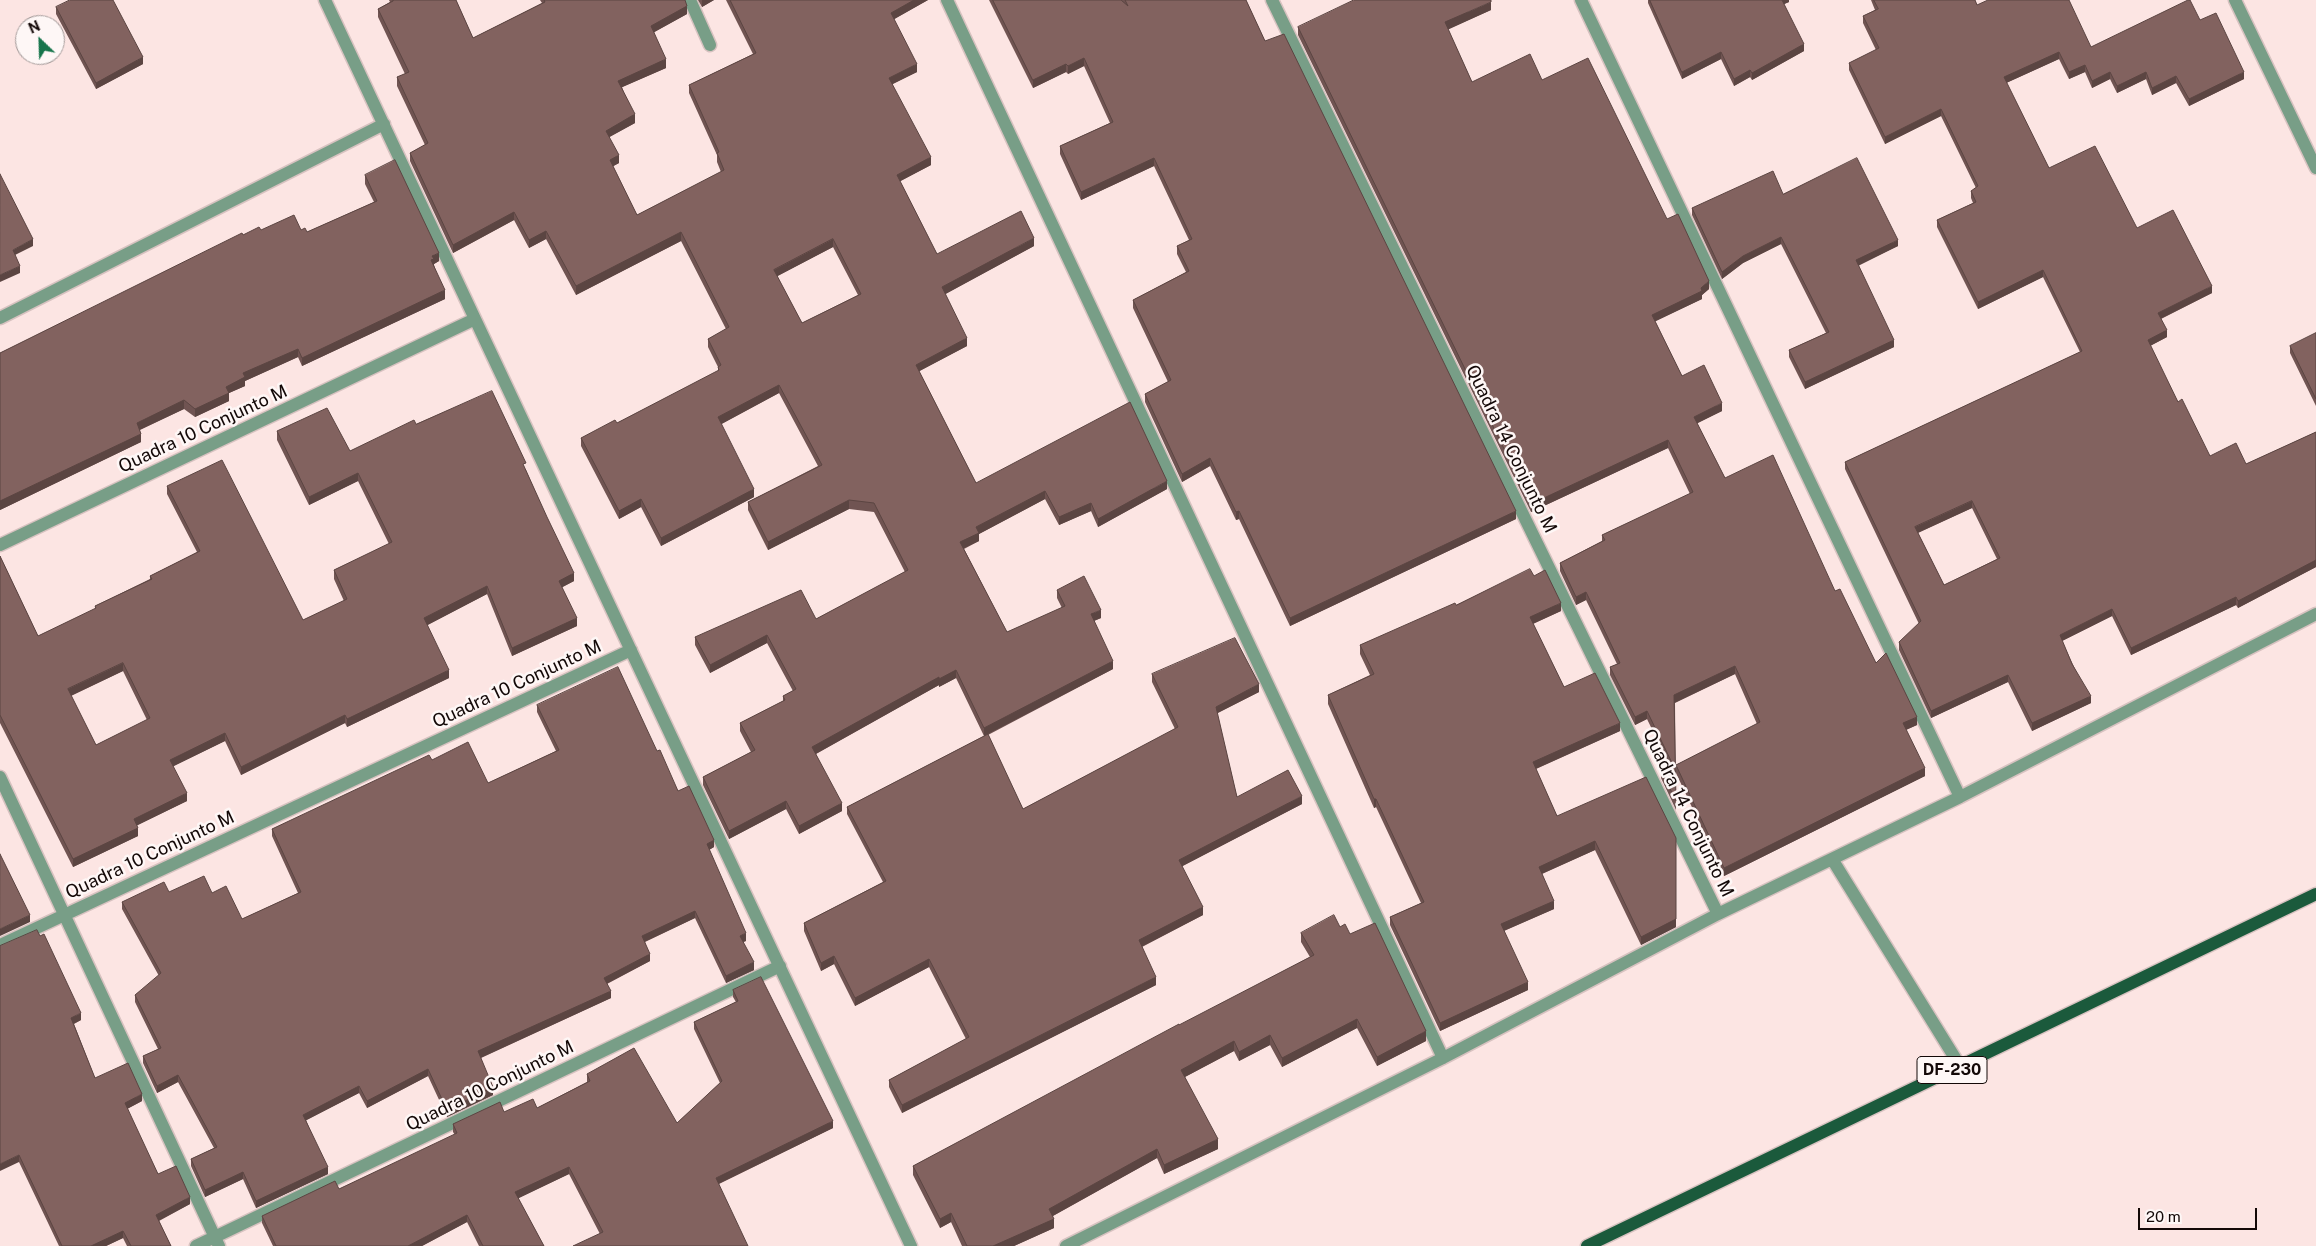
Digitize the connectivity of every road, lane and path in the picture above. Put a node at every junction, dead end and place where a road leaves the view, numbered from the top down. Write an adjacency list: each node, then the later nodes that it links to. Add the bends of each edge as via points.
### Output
1 (325, 0): 8 (street)
2 (690, 0): 7 (street)
3 (947, 0): 23 (street)
4 (1272, 0): 20 (street, Quadra 14 Conjunto M)
5 (1581, 0): 16 (street)
6 (2235, 0): 9 (street)
7 (710, 45)
8 (384, 124): 10 (street); 11 (street)
9 (2316, 168)
10 (0, 318)
11 (475, 319): 12 (street, Quadra 10 Conjunto M); 14 (street)
12 (0, 545)
13 (2316, 614): 16 (street)
14 (631, 650): 19 (street, Quadra 10 Conjunto M); 22 (street)
15 (0, 777): 19 (street)
16 (1960, 797): 17 (street)
17 (1832, 858): 20 (street); 24 (street)
18 (2316, 894): 24 (main road, DF-230 / DF-230)
19 (64, 914): 21 (street, Quadra 10 Conjunto M); 25 (street)
20 (1718, 914): 23 (street)
21 (0, 945)
22 (780, 966): 25 (street, Quadra 10 Conjunto M); 27 (street)
23 (1443, 1058): 28 (street)
24 (1960, 1066): 29 (main road, DF-230 / DF-230)
25 (217, 1242): 26 (street, Quadra 10 Conjunto M)
26 (196, 1246)
27 (911, 1246)
28 (1066, 1246)
29 (1587, 1246)

